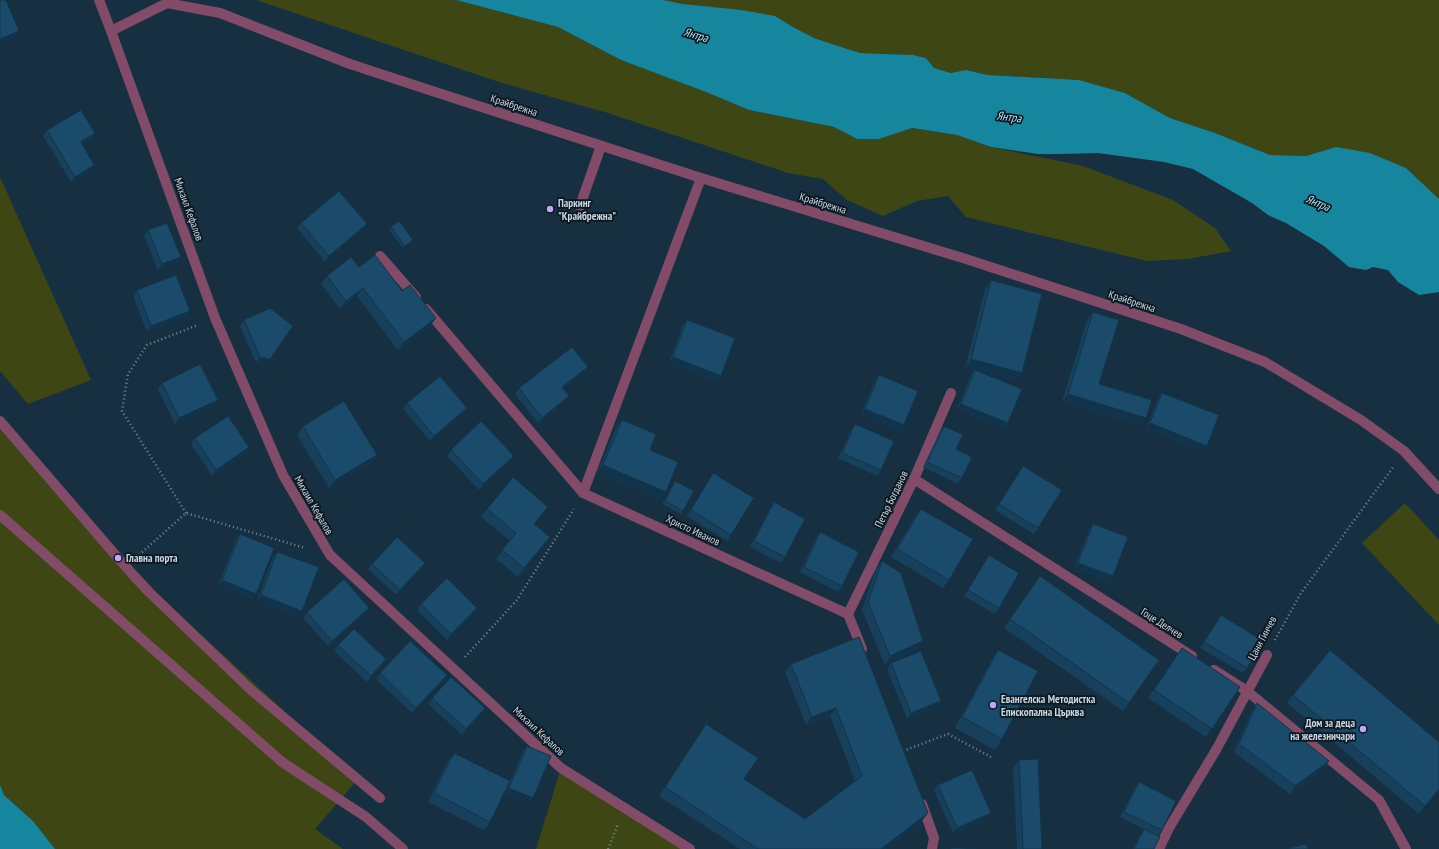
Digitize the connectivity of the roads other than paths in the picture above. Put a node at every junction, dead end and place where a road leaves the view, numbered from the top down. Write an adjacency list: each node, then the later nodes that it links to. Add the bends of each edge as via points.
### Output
1 (99, 0): 3 (street, Михаил Кефалов)
2 (168, 1): 3 (street); 4 (street, Крайбрежна, via 220,13 350,64)
3 (111, 30): 21 (street, Михаил Кефалов, via 215,318 283,475 330,555 562,768)
4 (601, 146): 5 (street, Крайбрежна); 6 (street)
5 (701, 178): 11 (street, Крайбрежна, via 1188,332 1265,362 1361,420 1404,451); 12 (street)
6 (580, 206)
7 (380, 256): 12 (street, Христо Иванов)
8 (952, 393): 10 (street, Петър Богданов)
9 (0, 421): 19 (street, bridge, via 148,592 251,690)
10 (914, 479): 14 (street, Петър Богданов); 17 (street, Гоце Делчев)
11 (1439, 489)
12 (584, 493): 14 (street, Христо Иванов)
13 (0, 515): 20 (street, via 282,762 366,817)
14 (848, 614): 16 (street)
15 (1267, 655): 17 (street, Цани Гинчев)
16 (865, 657)
17 (1247, 691): 23 (street, Цани Гинчев); 24 (street, Гоце Делчев, via 1379,800)
18 (918, 795): 22 (street, via 934,838)
19 (380, 798)
20 (403, 849)
21 (690, 849)
22 (932, 849)
23 (1159, 849)
24 (1406, 849)

